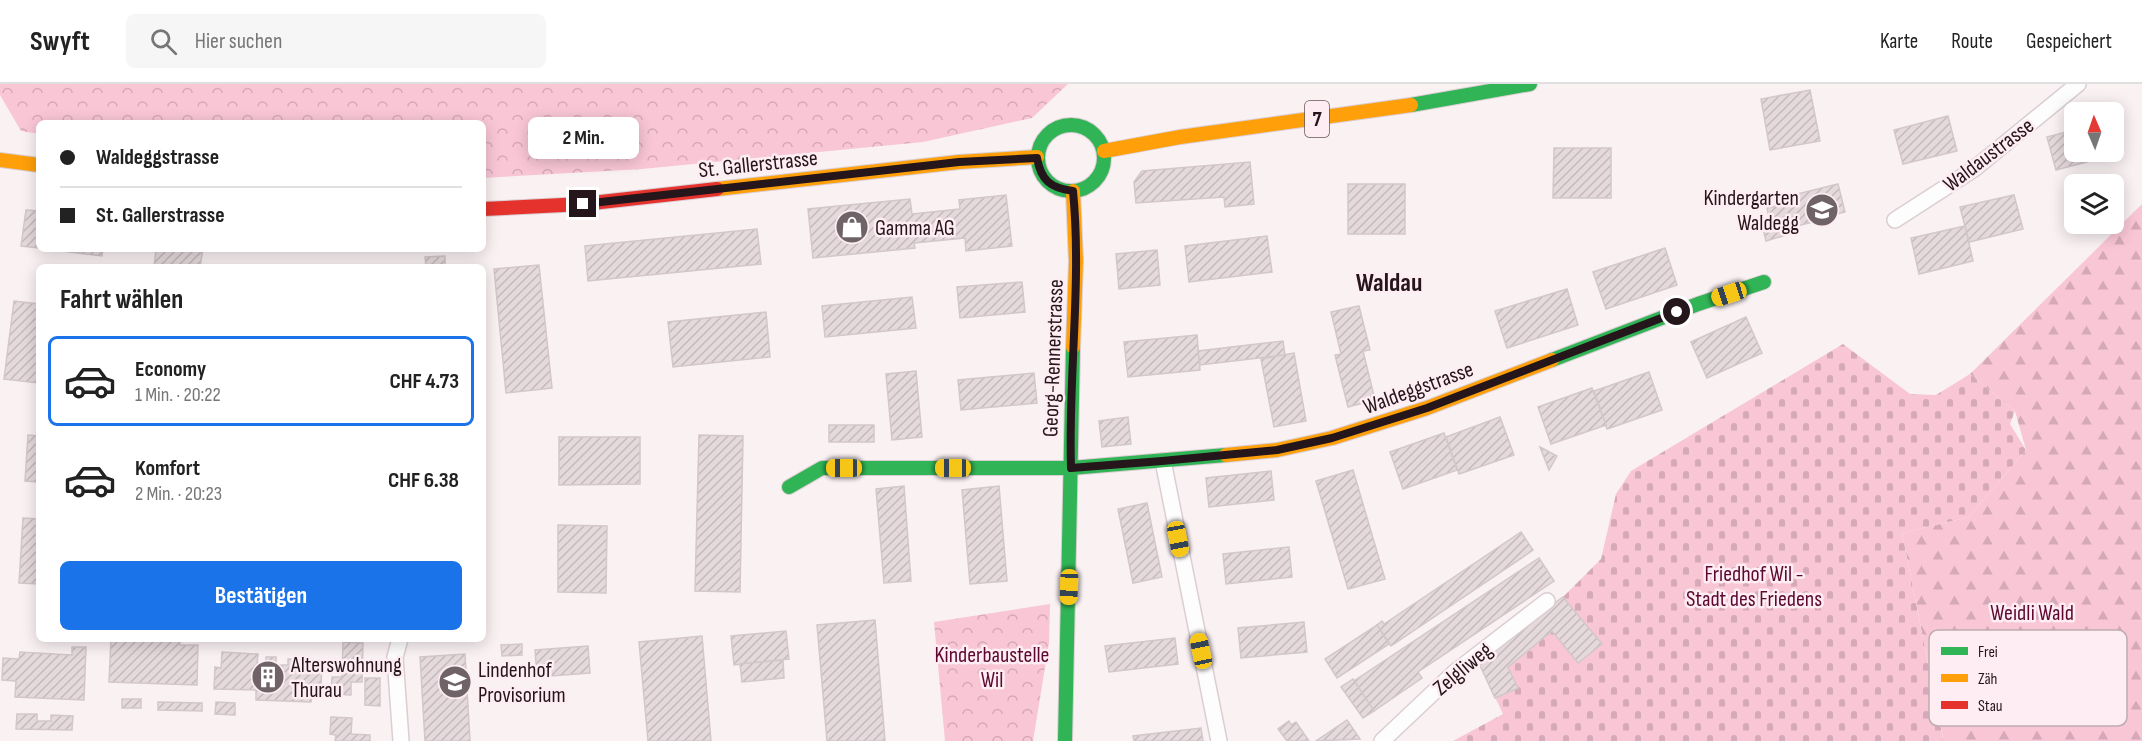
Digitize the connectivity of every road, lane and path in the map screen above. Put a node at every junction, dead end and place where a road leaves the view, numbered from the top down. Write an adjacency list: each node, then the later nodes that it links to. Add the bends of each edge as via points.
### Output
1 (1530, 84): 3 (main road, 7)
2 (2078, 84): 9 (street, Waldaustrasse, via 1974,169)
3 (1104, 151): 4 (main road, via 1090,131 1067,125 1046,135); 7 (main road, via 1101,173 1084,189)
4 (1037, 158): 7 (main road, via 1047,182); 8 (main road, St. Gallerstrasse, via 959,162 583,204)
5 (0, 160): 6 (main road)
6 (36, 165)
7 (1073, 191): 12 (main road, Georg-Rennerstrasse, via 1076,264)
8 (486, 209)
9 (1895, 220)
10 (1764, 282): 11 (main road, Waldeggstrasse, via 1368,428 1277,450)
11 (1162, 461): 12 (main road, Waldeggstrasse); 18 (street)
12 (1071, 468): 13 (main road, Waldeggstrasse, via 822,468); 16 (main road, Georg-Rennerstrasse)
13 (789, 487)
14 (1547, 601): 19 (street, Zelgliweg, via 1455,672)
15 (399, 642): 17 (street, via 395,657)
16 (1065, 736)
17 (401, 741)
18 (1219, 741)
19 (1382, 741)

